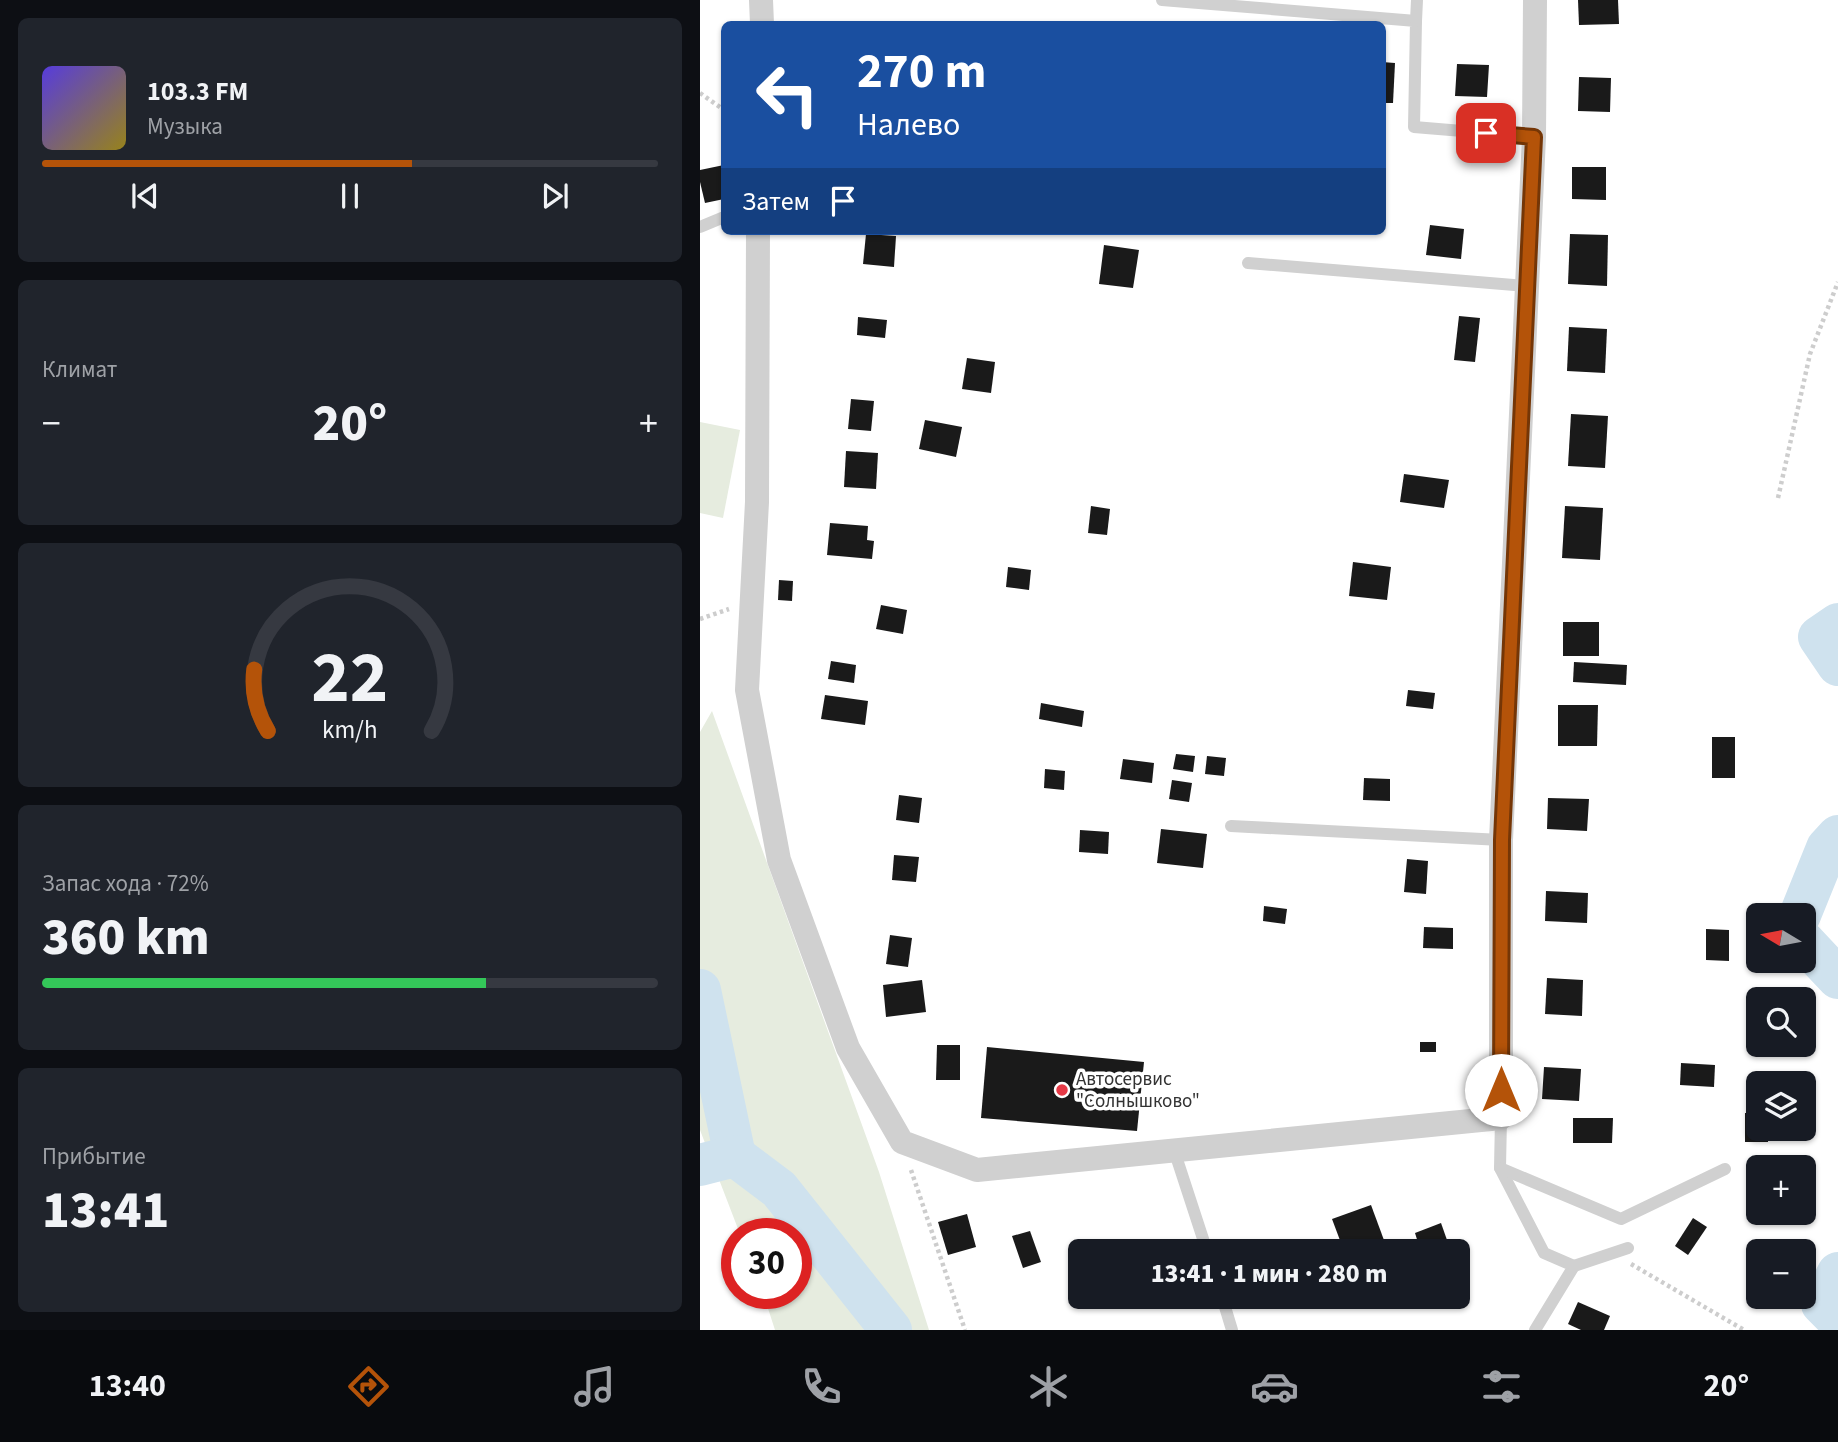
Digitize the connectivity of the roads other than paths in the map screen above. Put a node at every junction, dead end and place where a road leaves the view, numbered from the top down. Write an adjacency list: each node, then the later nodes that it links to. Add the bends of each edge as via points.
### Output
1 (761, 0): 5 (street)
2 (1162, 0): 6 (lane)
3 (1417, 0): 6 (lane)
4 (1535, 0): 7 (street)
5 (762, 21)
6 (1416, 21): 7 (lane, via 1414,127)
7 (1534, 137): 12 (street)
8 (721, 218): 9 (lane)
9 (700, 227)
10 (758, 235): 16 (street, via 757,502 747,690 779,860 848,1048 902,1142 977,1170)
11 (1248, 263): 12 (lane)
12 (1527, 286): 14 (street)
13 (1231, 827): 14 (lane)
14 (1502, 840): 15 (street)
15 (1501, 1118): 16 (street); 17 (lane)
16 (1174, 1150): 19 (lane)
17 (1500, 1168): 18 (lane, via 1621,1219); 21 (lane, via 1544,1253)
18 (1725, 1169)
19 (1203, 1239)
20 (1628, 1248): 21 (lane)
21 (1574, 1266): 24 (lane)
22 (1226, 1309): 23 (lane)
23 (1232, 1330)
24 (1535, 1330)

